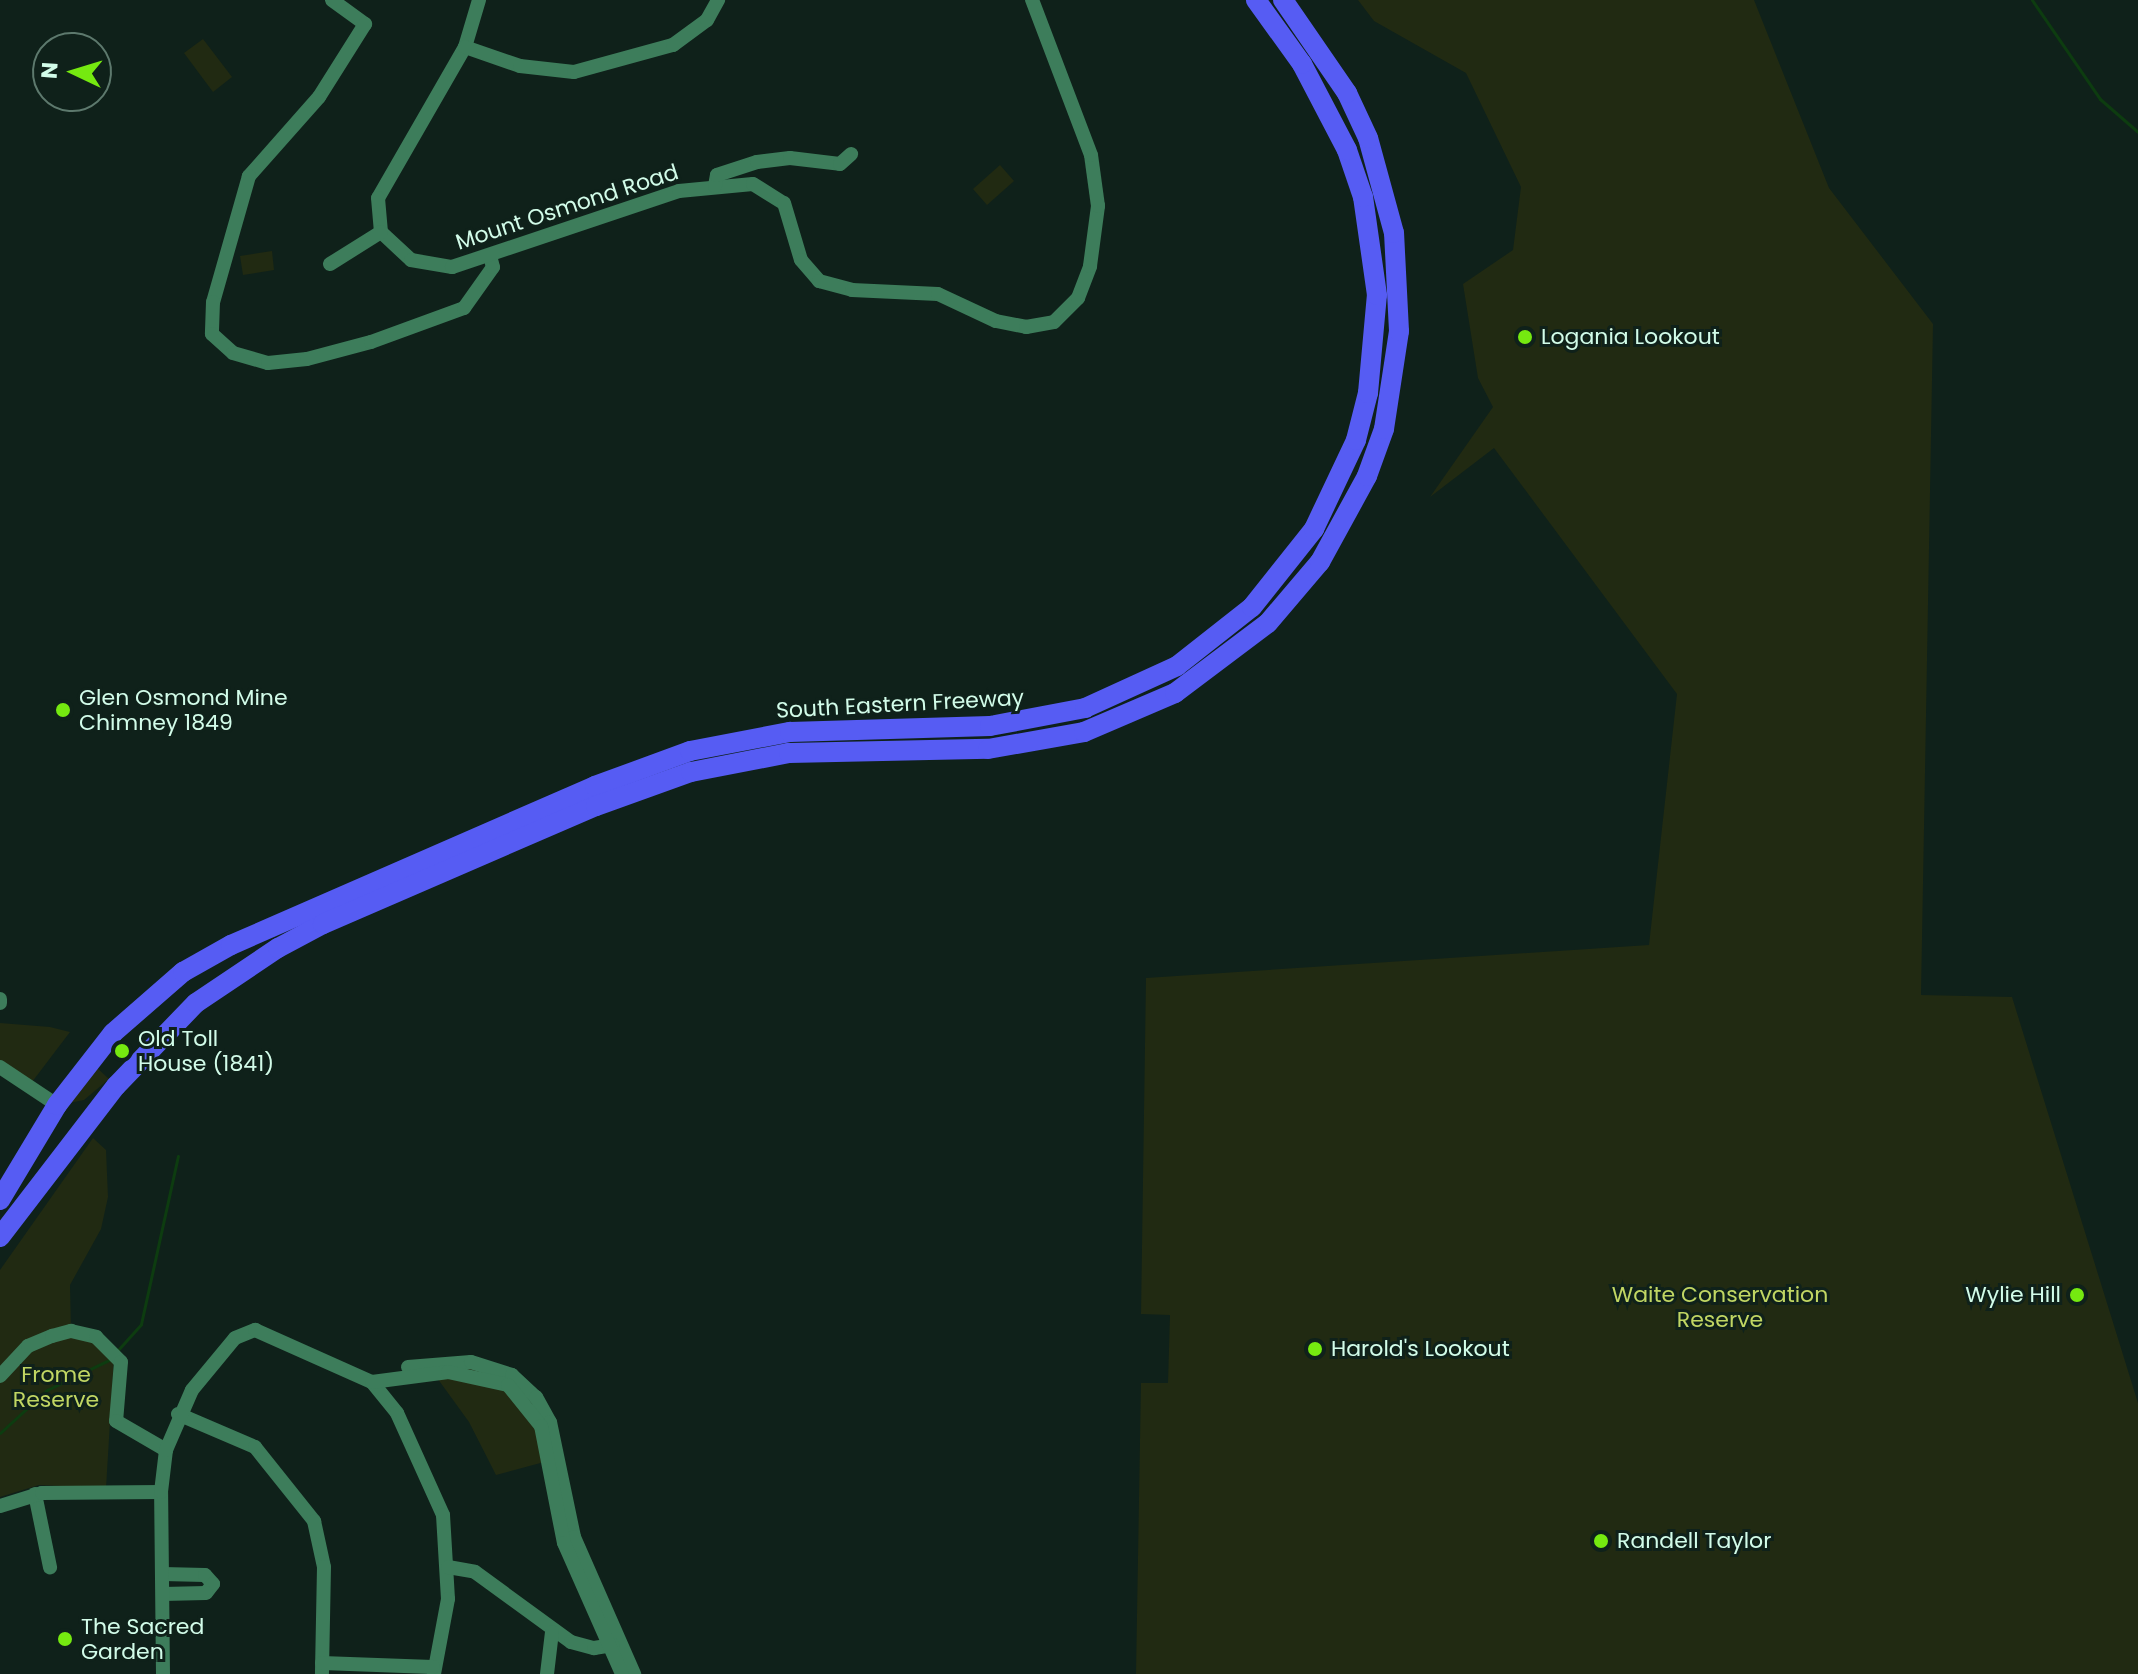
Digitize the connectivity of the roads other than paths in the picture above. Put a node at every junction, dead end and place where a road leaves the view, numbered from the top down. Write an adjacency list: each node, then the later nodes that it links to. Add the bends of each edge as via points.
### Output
1 (332, 0): 11 (street, via 365,24 319,97 249,176 213,302 212,334 233,353 268,363 371,342 464,308 493,267)
2 (479, 0): 7 (street)
3 (718, 0): 7 (street, via 707,20 673,45 583,71 548,72)
4 (1032, 0): 9 (street, Mount Osmond Road, via 1096,170 1090,266 1074,305 1054,322 1013,326 938,294 827,284 801,260 786,209 775,194 753,184)
5 (1256, 0): 14 (highway, South Eastern Freeway, via 1302,64 1347,150 1363,197 1377,295 1368,393 1356,440 1314,529 1252,607 1177,666 1085,708 990,726 790,732 690,751 641,767 278,923 198,963)
6 (1283, 0): 13 (highway, South Eastern Freeway, via 1347,93 1368,138 1394,233 1399,331 1384,429 1367,476 1320,562 1268,623 1175,693 1084,732 988,749 789,753 691,772 596,806 278,948)
7 (465, 47): 10 (street, via 385,178 377,206)
8 (851, 154): 9 (street, via 840,164 790,158 757,162 717,175)
9 (715, 186): 11 (street, Mount Osmond Road, via 679,191)
10 (381, 232): 11 (street, Mount Osmond Road, via 411,260 434,267); 12 (street)
11 (490, 256)
12 (330, 264)
13 (196, 1003): 14 (highway, via 170,999); 16 (highway, South Eastern Freeway)
14 (113, 1033): 17 (highway)
15 (0, 1067): 17 (street)
16 (116, 1086): 17 (highway, via 74,1106); 18 (highway, South Eastern Freeway)
17 (57, 1105): 18 (highway, via 68,1130); 19 (highway)
18 (63, 1151): 20 (highway, South Eastern Freeway)
19 (0, 1200)
20 (0, 1237)
21 (0, 1376): 24 (street, via 28,1346 71,1331 96,1337 114,1352 122,1378 116,1421)
22 (372, 1382): 23 (street, via 269,1335 244,1332); 29 (street, via 397,1413 443,1515); 33 (street, via 392,1369 471,1362 526,1385 550,1422 574,1537)
23 (178, 1414): 24 (street); 34 (street, via 255,1447 314,1521 324,1567)
24 (166, 1450): 25 (street)
25 (161, 1492): 26 (street); 30 (street)
26 (35, 1494): 27 (street); 28 (street)
27 (0, 1506)
28 (50, 1567)
29 (448, 1567): 32 (street, via 475,1572); 35 (street, via 448,1599)
30 (163, 1574): 31 (street); 31 (street, via 205,1575 213,1584 206,1593)
31 (163, 1594): 36 (street)
32 (552, 1632): 33 (street, via 590,1647); 37 (street)
33 (614, 1645): 38 (street); 39 (street)
34 (322, 1669): 35 (street)
35 (433, 1670)
36 (163, 1674)
37 (547, 1674)
38 (622, 1674)
39 (634, 1674)

